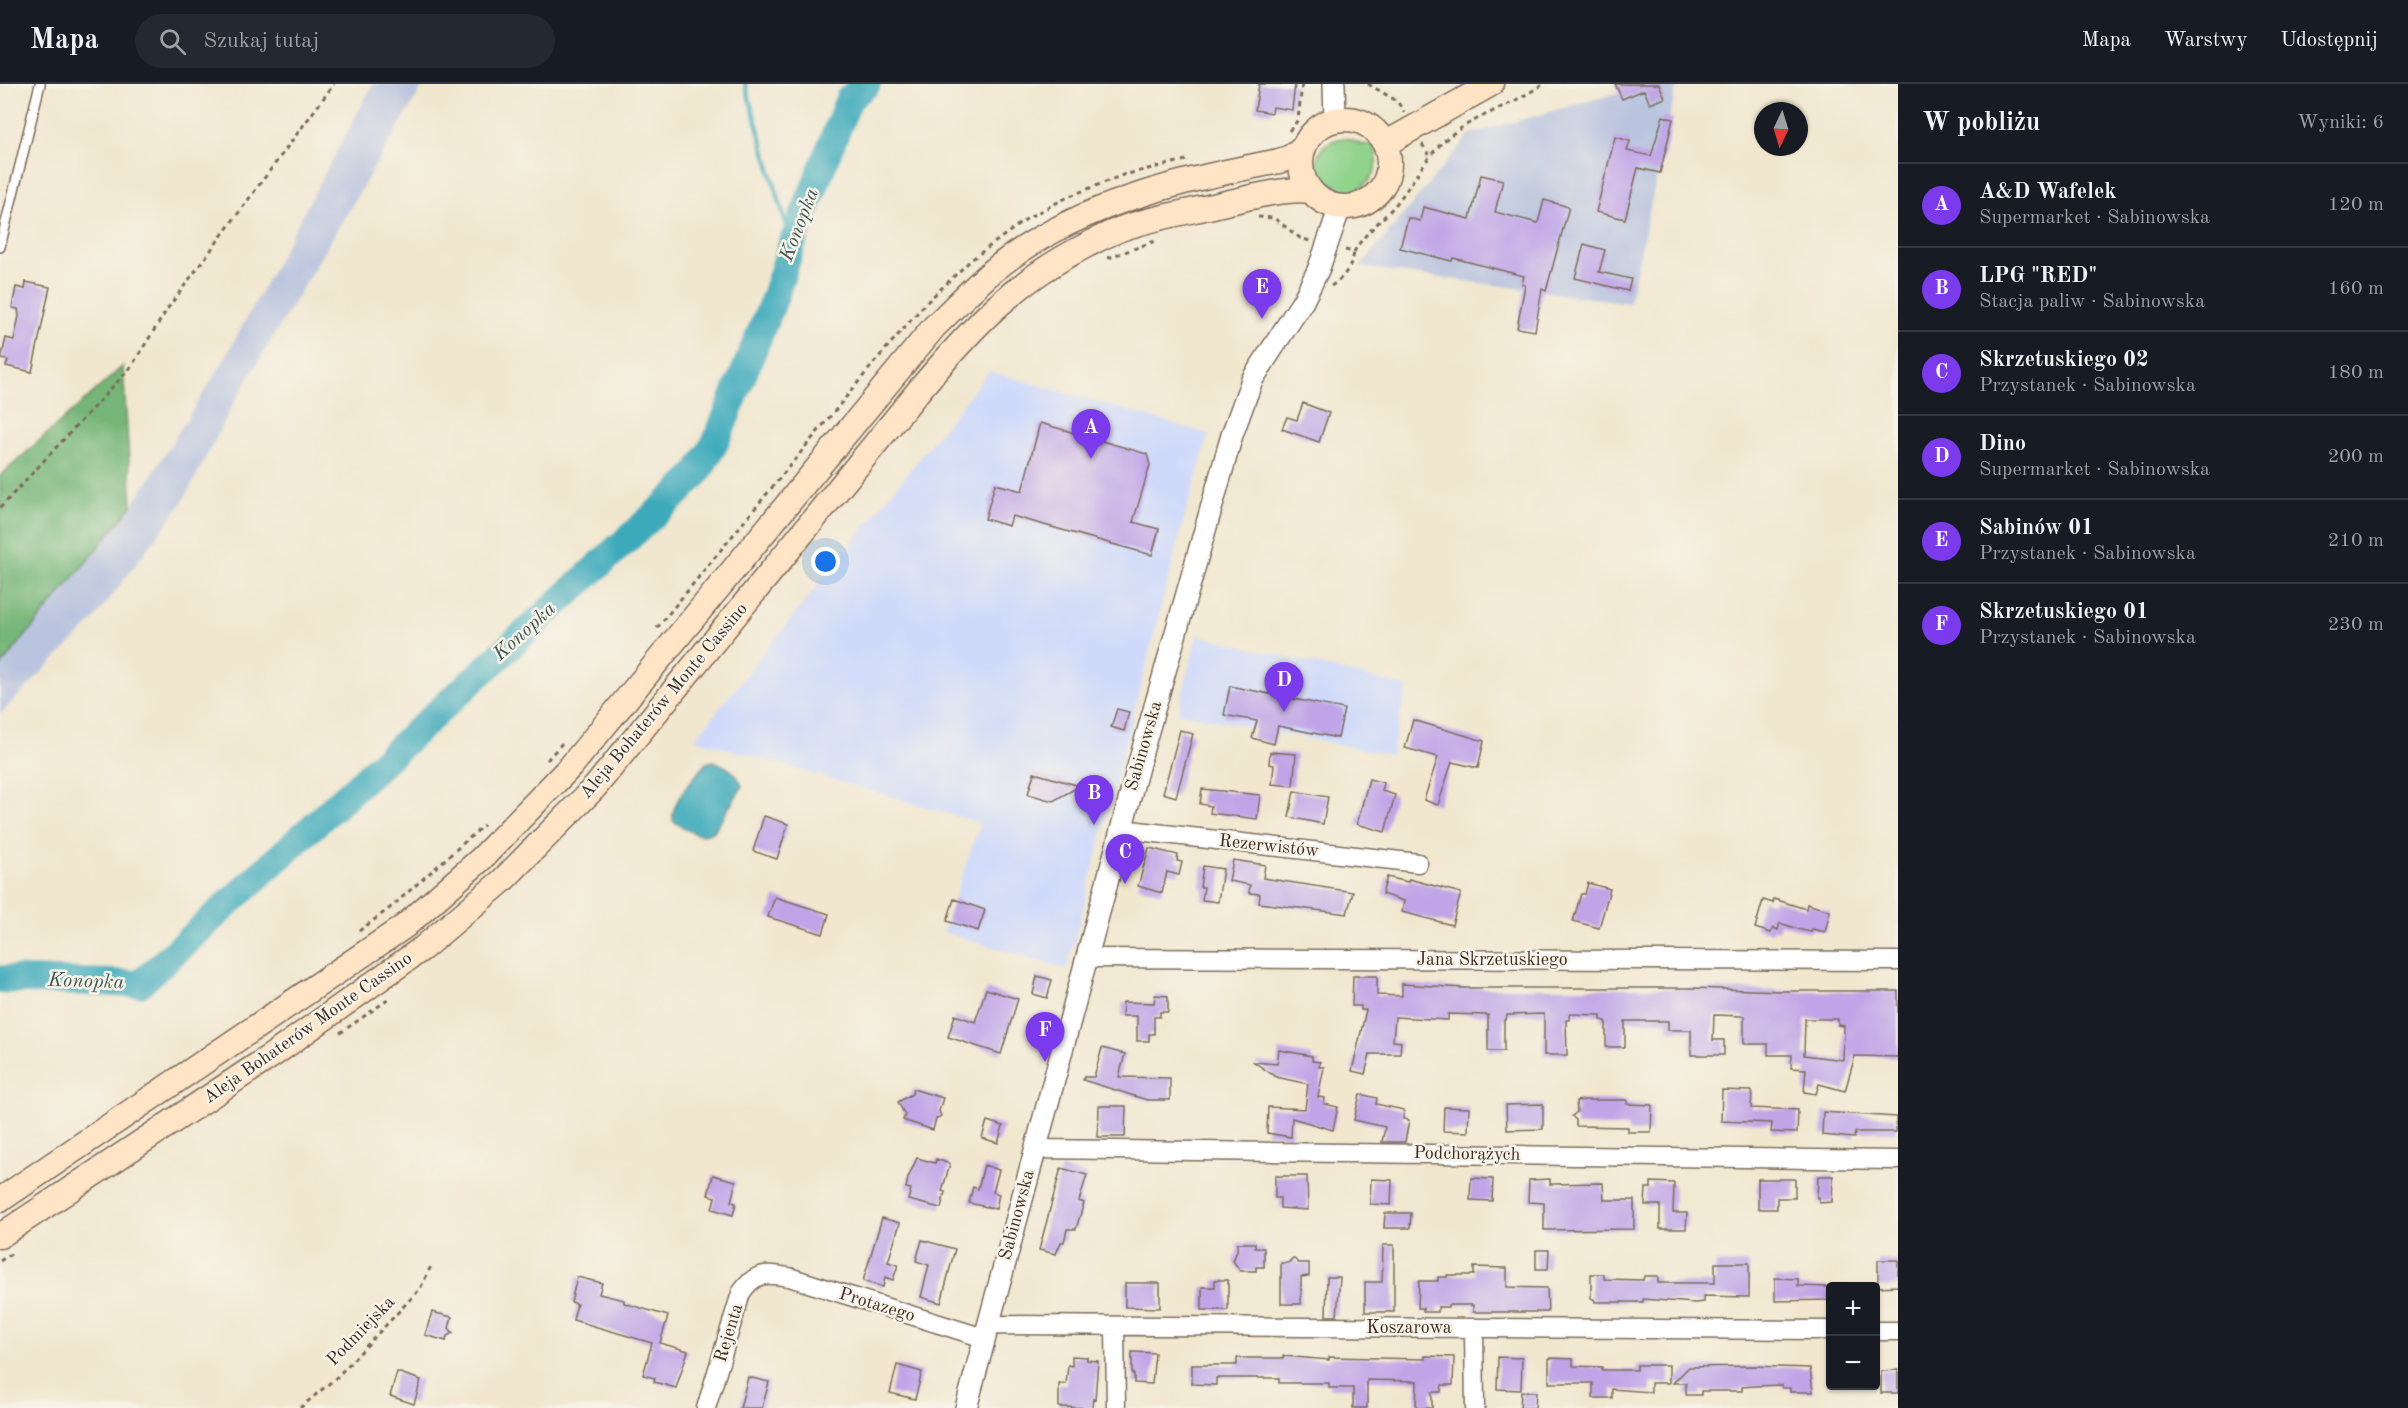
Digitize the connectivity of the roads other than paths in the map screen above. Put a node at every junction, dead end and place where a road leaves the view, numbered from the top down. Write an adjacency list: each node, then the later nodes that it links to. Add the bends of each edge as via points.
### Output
1 (40, 84): 9 (lane)
2 (1334, 84): 4 (street)
3 (1491, 84): 6 (main road)
4 (1335, 120): 5 (main road); 6 (main road, via 1365,123 1377,131)
5 (1296, 139): 7 (main road, via 1301,169); 16 (main road, Aleja Bohaterów Monte Cassino, via 1291,157 1174,184 1112,204 1039,238 994,270 934,327 571,766 481,859 405,926)
6 (1385, 144): 8 (main road, via 1389,170 1385,183 1366,202)
7 (1311, 190): 8 (main road); 17 (main road, Aleja Bohaterów Monte Cassino, via 1246,199 1131,225 1053,262 1022,283 991,310 920,389 594,787 502,881 423,948 274,1054)
8 (1340, 207): 10 (street, Sabinowska, via 1319,268 1252,380 1232,435)
9 (0, 247)
10 (1121, 830): 11 (street, Rezerwistów); 12 (street, Sabinowska)
11 (1418, 863)
12 (1086, 958): 13 (street, Jana Skrzetuskiego); 14 (street, Sabinowska)
13 (1898, 961)
14 (1035, 1149): 15 (street, Podchorążych); 24 (street, Sabinowska)
15 (1898, 1160)
16 (0, 1200)
17 (0, 1236)
18 (769, 1274): 24 (street, Protazego); 25 (street, Rejenta, via 756,1277 741,1293)
19 (1115, 1326): 20 (street, Koszarowa); 24 (street, Koszarowa); 27 (street)
20 (1474, 1328): 21 (street, Koszarowa); 28 (street)
21 (1826, 1330)
22 (1880, 1331): 23 (street)
23 (1898, 1331)
24 (986, 1332): 26 (street, Sabinowska)
25 (706, 1408)
26 (966, 1408)
27 (1116, 1408)
28 (1475, 1408)

